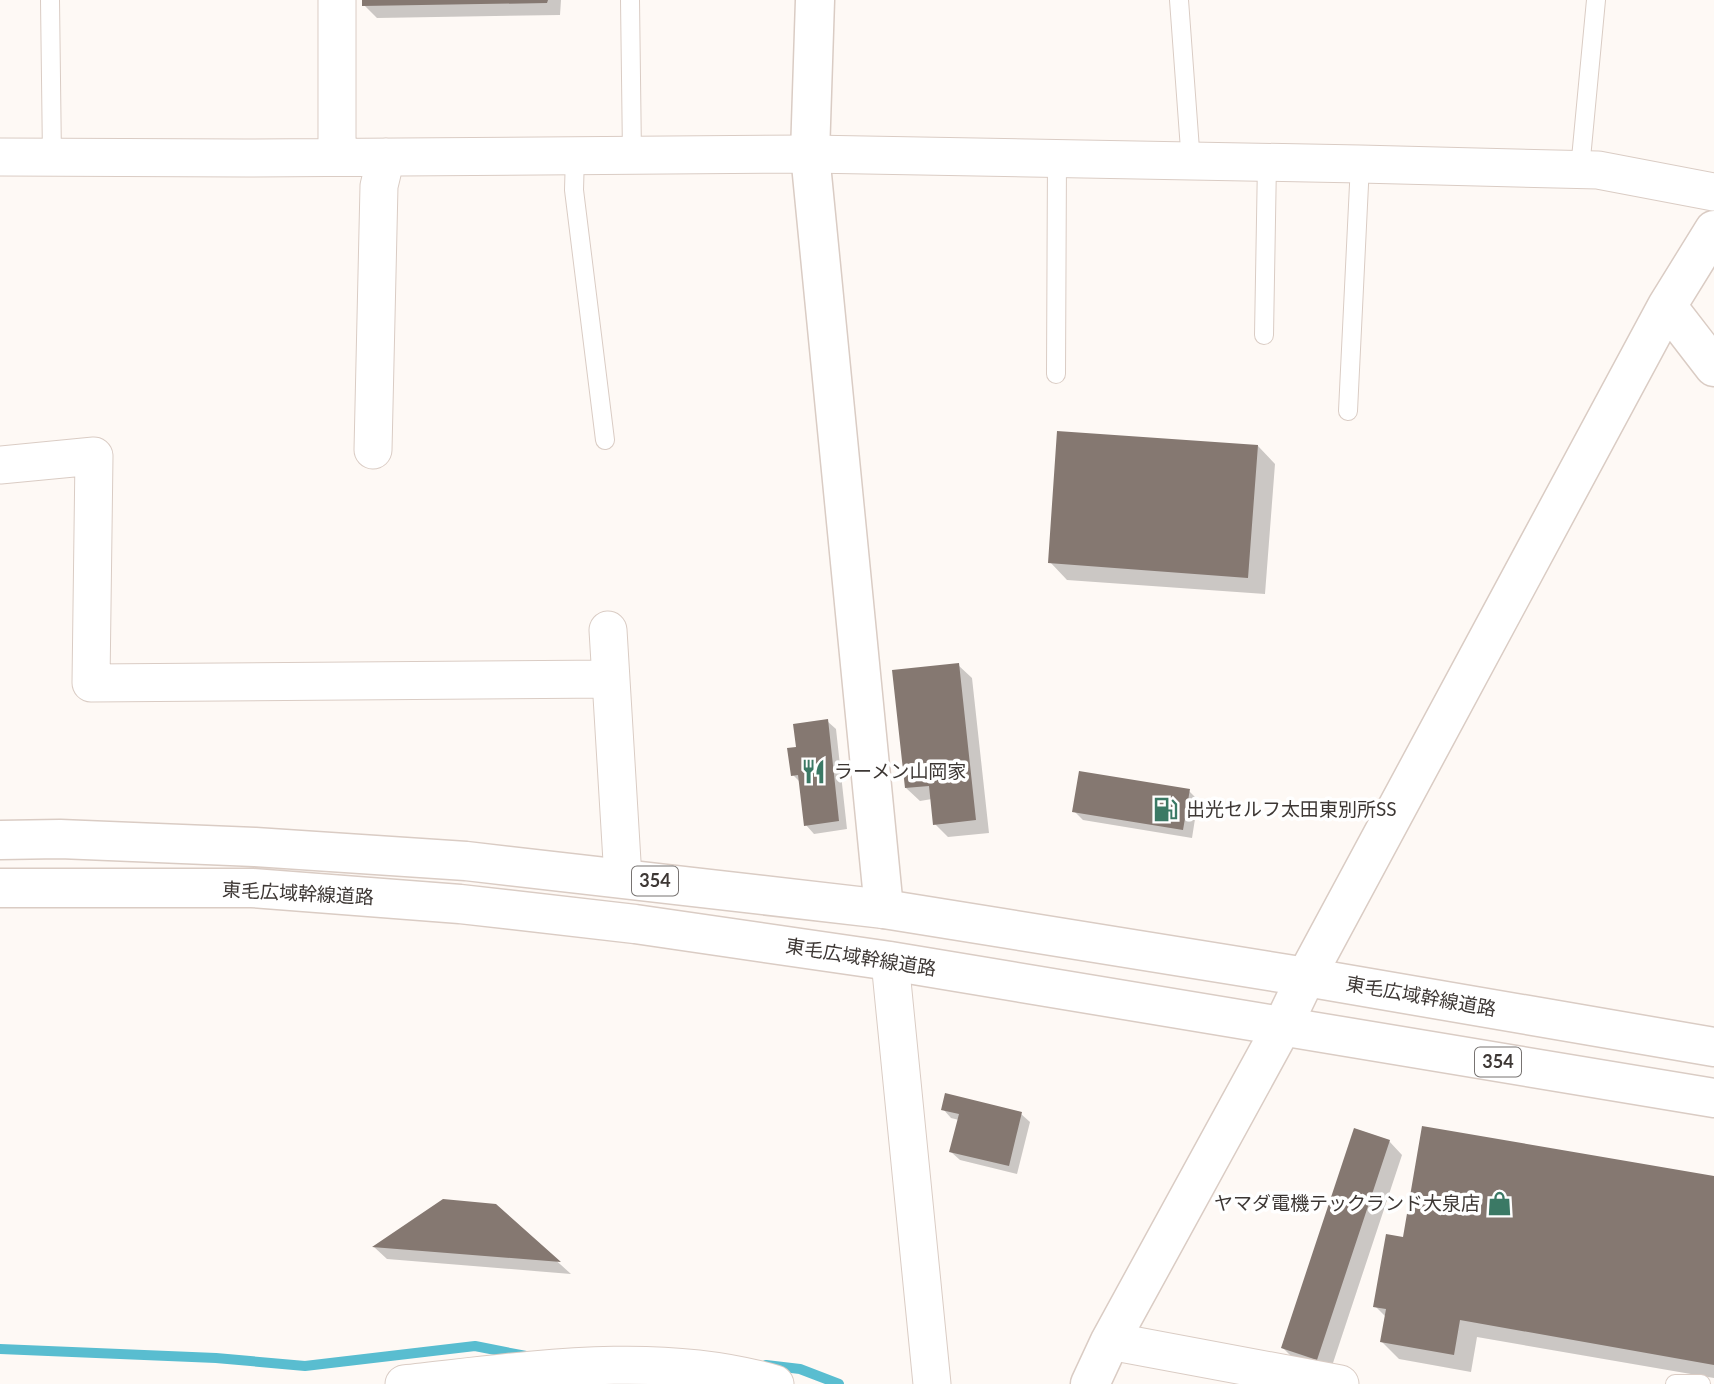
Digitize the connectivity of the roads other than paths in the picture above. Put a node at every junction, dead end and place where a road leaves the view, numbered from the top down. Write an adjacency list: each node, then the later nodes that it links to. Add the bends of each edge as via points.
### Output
1 (50, 0): 13 (lane)
2 (337, 0): 11 (street)
3 (630, 0): 9 (lane)
4 (814, 0): 7 (main road)
5 (1179, 0): 16 (lane)
6 (1596, 0): 18 (lane)
7 (810, 154): 9 (street); 14 (street); 34 (main road)
8 (575, 155): 9 (street); 12 (street); 26 (lane, via 574,190)
9 (632, 155)
10 (0, 157): 13 (street)
11 (337, 157): 12 (street); 13 (street)
12 (386, 157): 27 (street, via 379,186)
13 (52, 158)
14 (1057, 158): 16 (street); 24 (lane)
15 (1267, 162): 16 (street); 17 (street); 22 (lane)
16 (1191, 163)
17 (1360, 164): 18 (street); 25 (lane)
18 (1580, 169): 19 (street)
19 (1714, 192)
20 (1714, 230): 21 (main road)
21 (1667, 306): 23 (main road); 36 (main road)
22 (1264, 335)
23 (1714, 367)
24 (1056, 374)
25 (1348, 411)
26 (605, 440)
27 (373, 450)
28 (0, 465): 30 (street, via 94,456 91,683)
29 (608, 630): 30 (street)
30 (611, 679): 32 (street)
31 (0, 841): 32 (main road, 東毛広域幹線道路 / 354, via 60,839 268,848 466,861)
32 (624, 878): 34 (main road, 東毛広域幹線道路 / 354)
33 (0, 888): 35 (main road, 東毛広域幹線道路 / 354, via 252,888 460,904 635,923)
34 (884, 909): 36 (main road, 東毛広域幹線道路 / 354)
35 (890, 961): 37 (main road, 東毛広域幹線道路 / 354); 44 (street)
36 (1306, 976): 37 (main road); 38 (main road, 東毛広域幹線道路 / 354)
37 (1283, 1025): 39 (main road, 東毛広域幹線道路 / 354); 40 (main road)
38 (1714, 1047)
39 (1714, 1098)
40 (1110, 1341): 45 (main road); 46 (street)
41 (479, 1380): 42 (street); 43 (street, via 552,1368 682,1366)
42 (404, 1384)
43 (775, 1384)
44 (932, 1384)
45 (1090, 1384)
46 (1340, 1384)
47 (1675, 1384): 48 (lane)
48 (1701, 1384)

